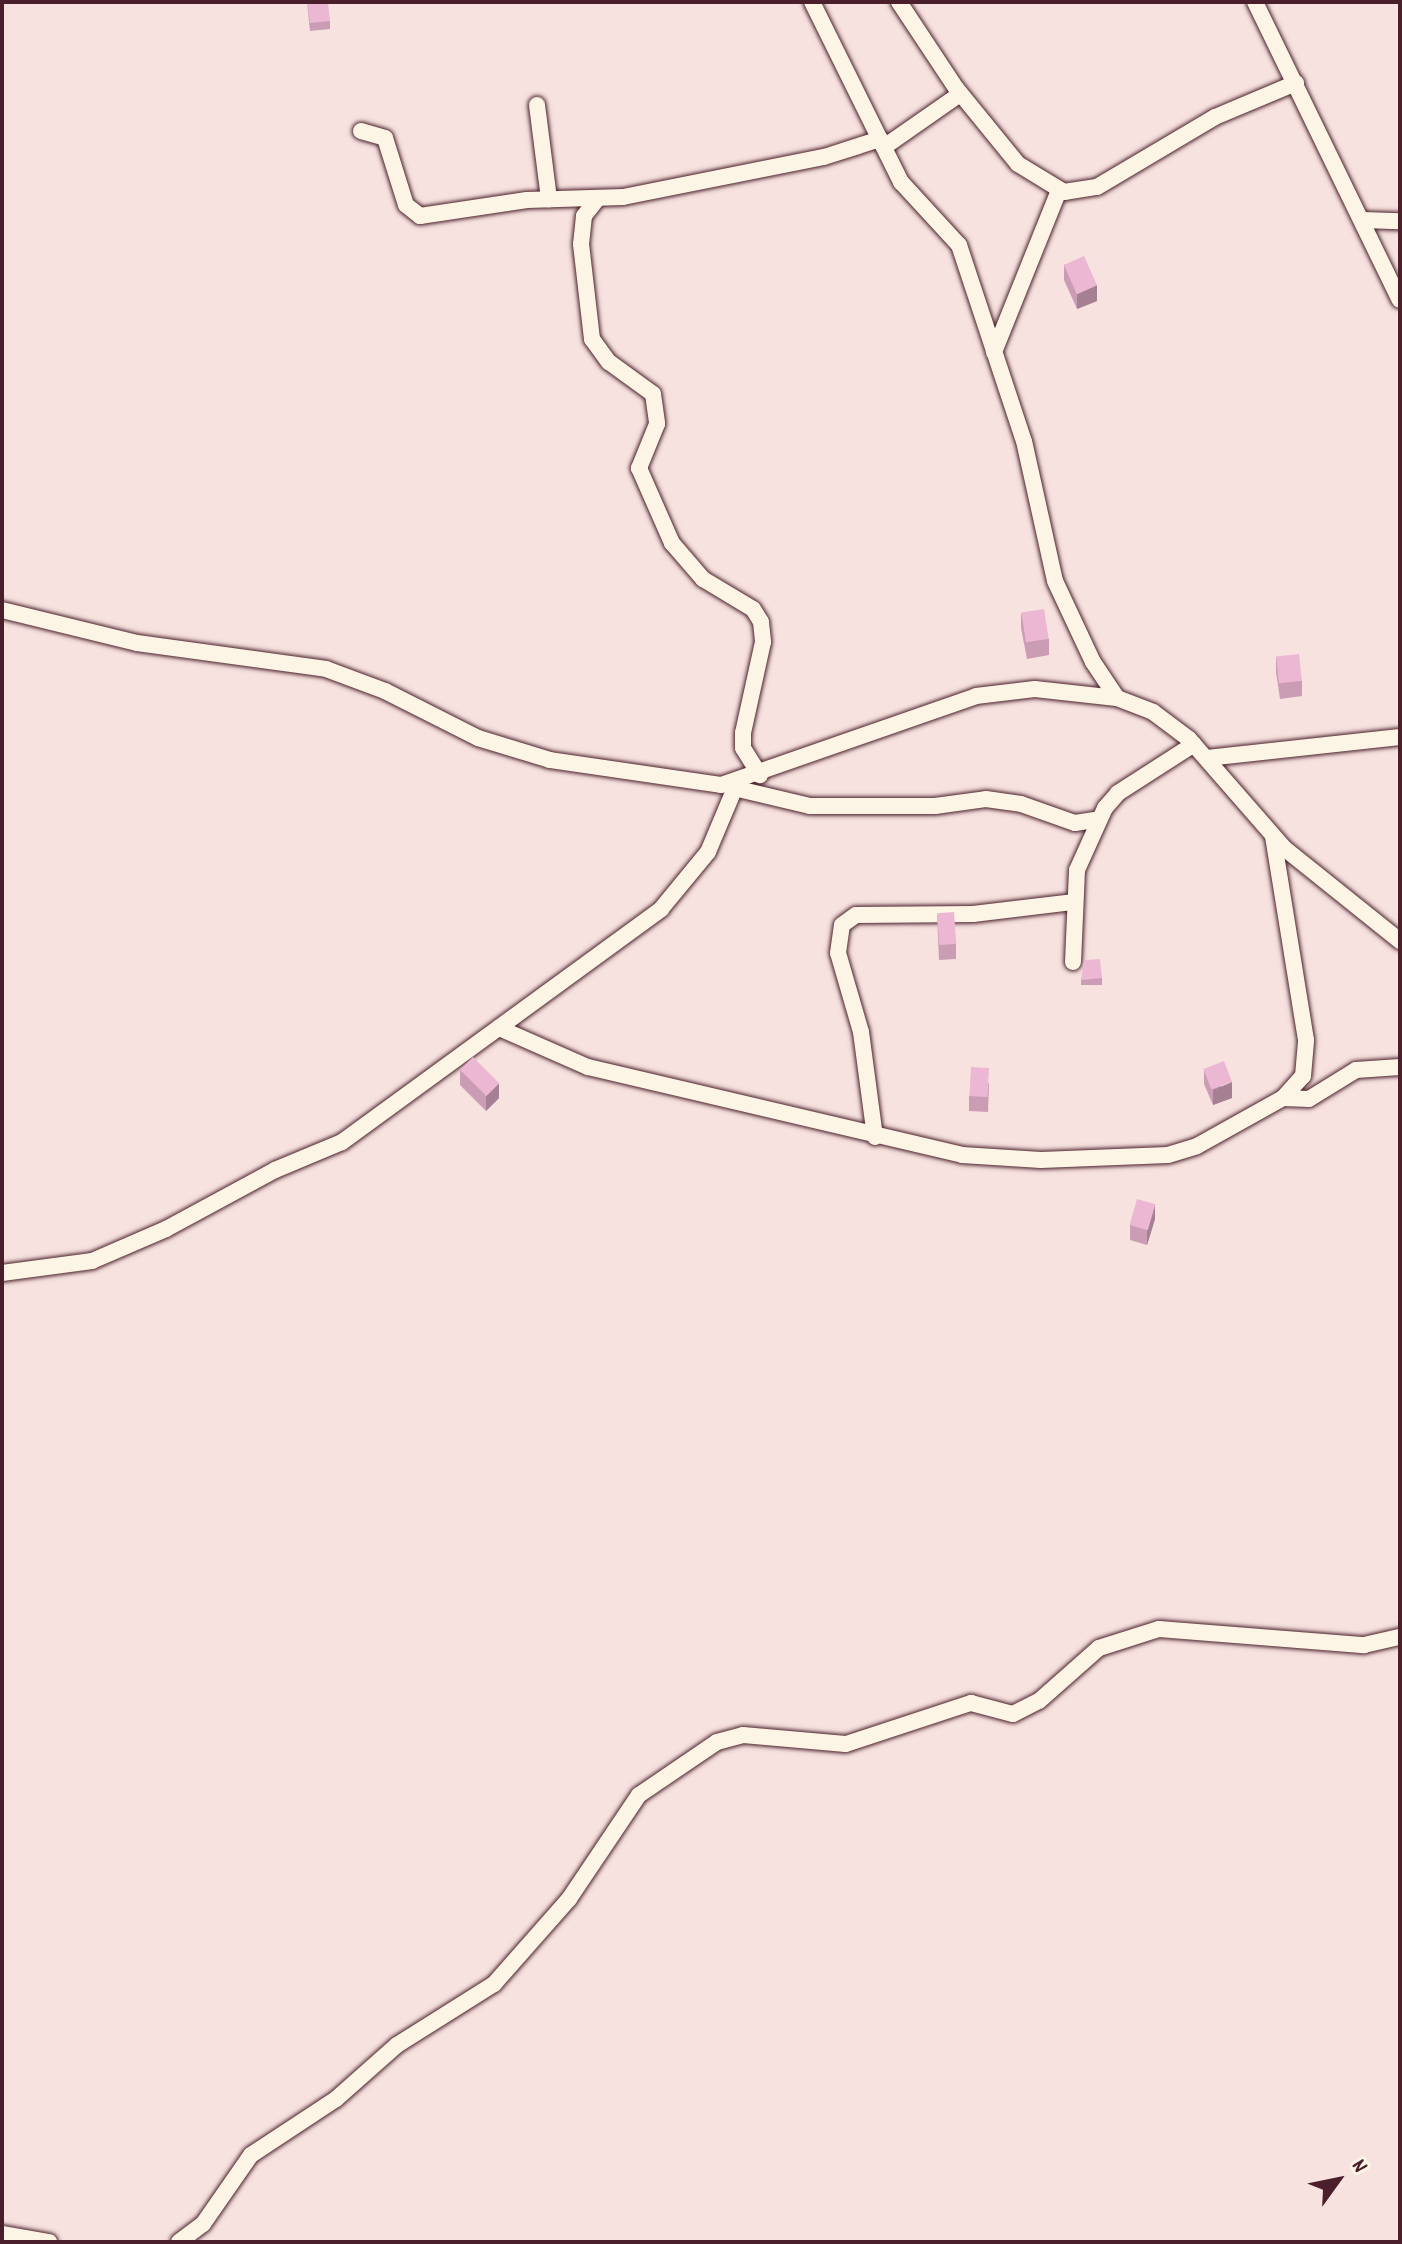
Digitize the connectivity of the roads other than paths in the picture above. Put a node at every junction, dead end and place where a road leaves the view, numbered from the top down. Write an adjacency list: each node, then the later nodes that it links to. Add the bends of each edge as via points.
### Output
1 (812, 2): 8 (street)
2 (899, 2): 5 (street)
3 (1255, 2): 4 (street)
4 (1296, 83): 9 (street, via 1215,117 1097,187); 12 (street)
5 (960, 94): 8 (street); 9 (street, via 1018,164)
6 (537, 105): 11 (street)
7 (361, 131): 11 (street, via 385,138 413,213)
8 (882, 143): 10 (street); 15 (street, via 901,182 959,245)
9 (1059, 190): 15 (street)
10 (598, 198): 11 (street); 21 (street, via 584,216 581,244 592,339 609,362 653,394 657,424 639,468 666,533 703,579 753,609 761,622 763,642 743,733 743,748)
11 (549, 199)
12 (1363, 220): 13 (street); 14 (street)
13 (1400, 221)
14 (1400, 300)
15 (994, 352): 17 (street, via 1037,488 1055,581 1093,662)
16 (2, 610): 22 (street, via 137,643 326,669 385,691 478,738 550,760)
17 (1117, 698): 19 (street, via 1153,712); 21 (street, via 1035,689 976,696)
18 (1400, 736): 20 (street)
19 (1194, 744): 20 (street); 23 (street, via 1118,793)
20 (1207, 758): 24 (street)
21 (760, 775): 22 (street)
22 (736, 786): 23 (street, via 810,806 935,806 986,799 1021,804 1065,821); 28 (street, via 708,852 678,892)
23 (1100, 819): 25 (street, via 1077,870)
24 (1273, 836): 26 (street); 30 (street, via 1306,1040 1303,1076)
25 (1074, 902): 27 (street); 31 (street, via 973,914 856,915 842,925 838,953 861,1032)
26 (1400, 941)
27 (1073, 962)
28 (499, 1028): 31 (street, via 588,1067); 32 (street, via 315,1157 275,1170 166,1229 92,1261)
29 (1400, 1067): 30 (street, via 1356,1070 1309,1099)
30 (1283, 1098): 31 (street, via 1197,1146 1168,1155 1009,1158 962,1155)
31 (875, 1137)
32 (2, 1273)
33 (1400, 1637): 36 (street, via 1364,1645 1159,1629 1099,1648 1039,1701 1013,1714 971,1703 846,1744 743,1735 717,1742 639,1795 569,1899 494,1984 397,2045 336,2099 251,2155 219,2204)
34 (2, 2234): 35 (street)
35 (49, 2242)
36 (179, 2242)

